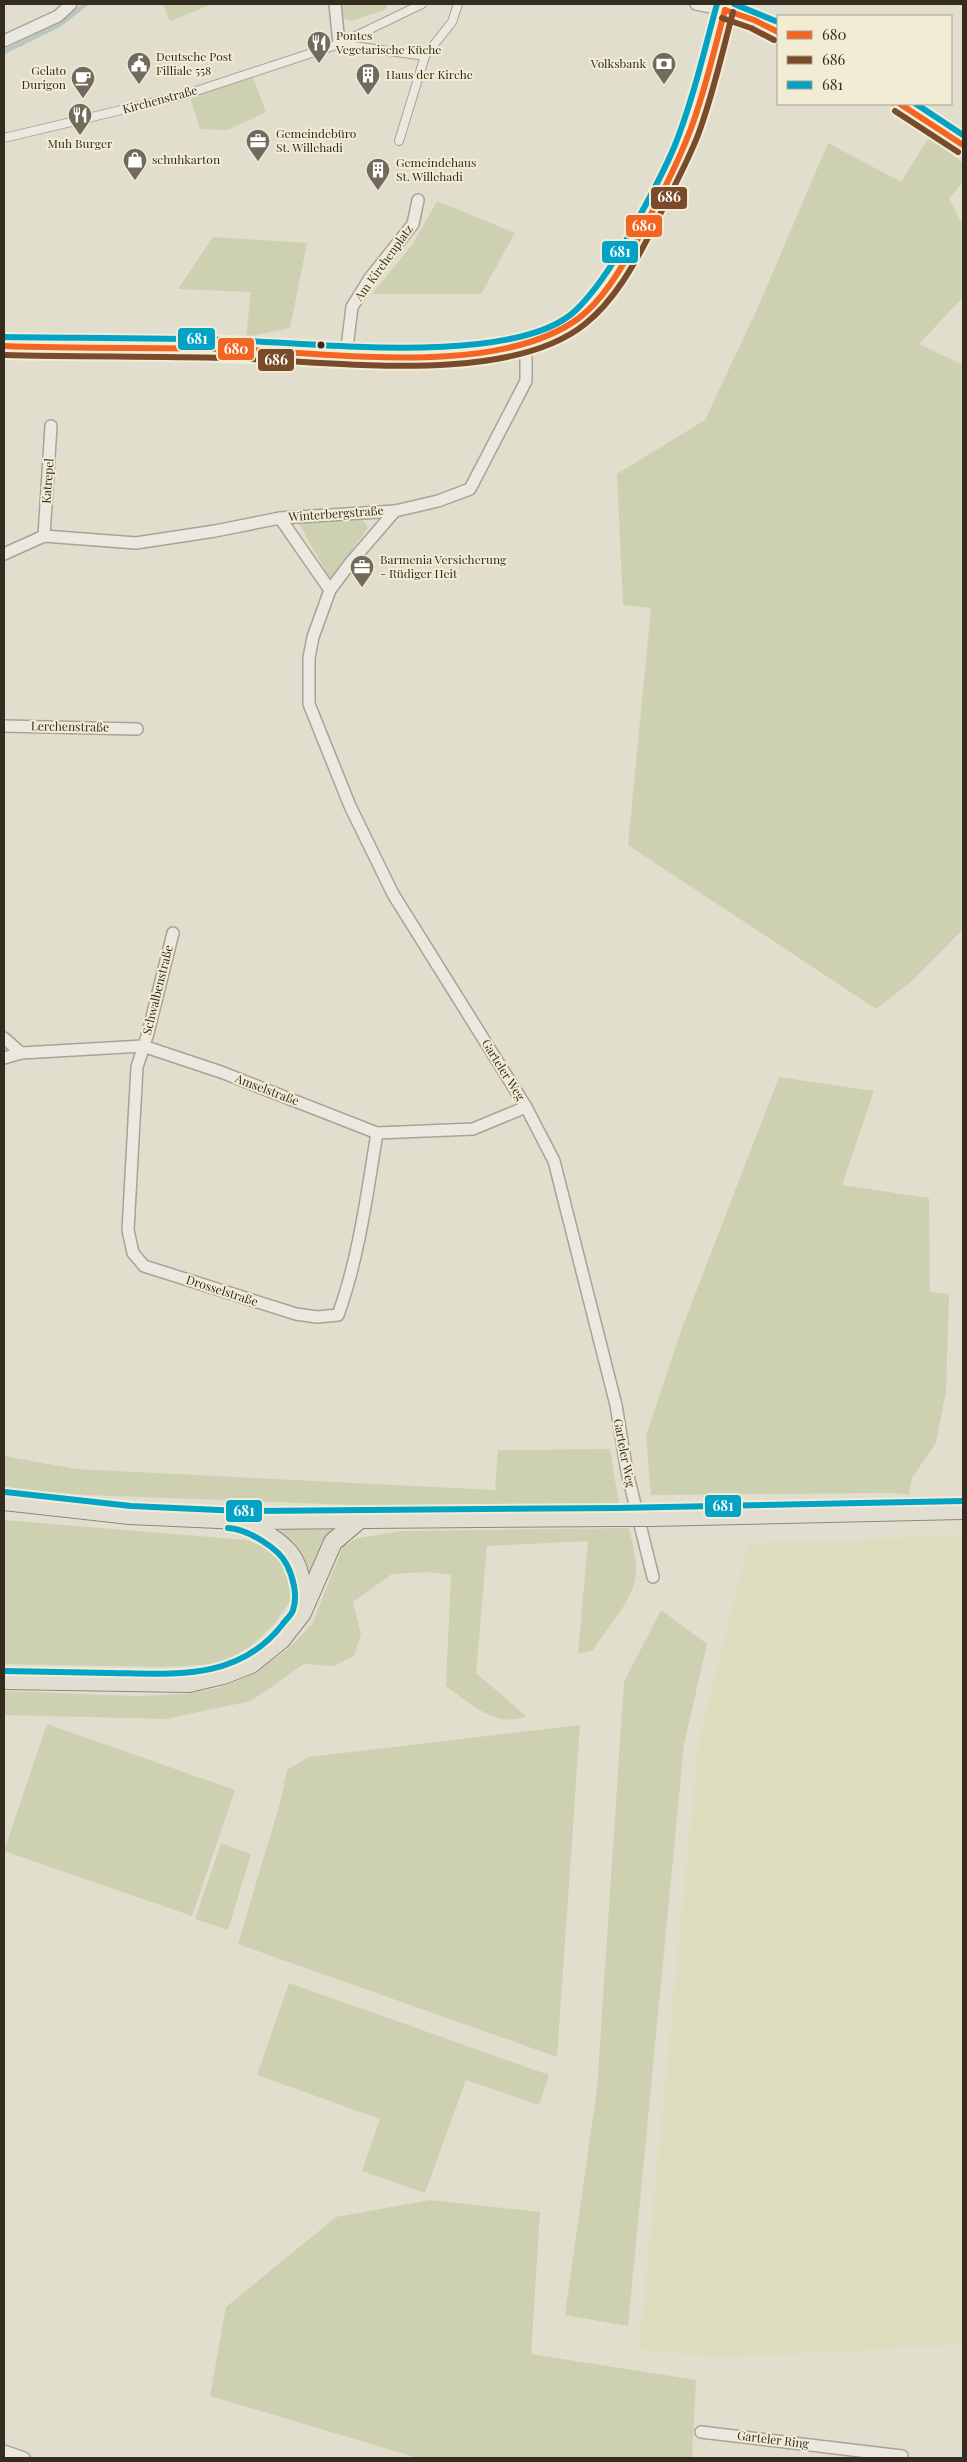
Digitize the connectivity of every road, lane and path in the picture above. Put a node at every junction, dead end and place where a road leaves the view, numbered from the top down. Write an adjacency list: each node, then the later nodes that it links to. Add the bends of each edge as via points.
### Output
1 (71, 4): 8 (street, via 58,16)
2 (335, 4): 9 (street)
3 (422, 4): 9 (street, Kirchenstraße)
4 (458, 4): 10 (street, via 452,22)
5 (696, 4): 6 (street)
6 (726, 7): 7 (street); 16 (street, via 683,148 627,258 579,319 557,333)
7 (777, 32)
8 (4, 41)
9 (339, 44): 10 (street); 12 (street, Kirchenstraße, via 184,95)
10 (425, 56): 13 (street)
11 (902, 105): 14 (street)
12 (4, 138)
13 (400, 140)
14 (963, 145)
15 (418, 200): 18 (street, Am Kirchenplatz, via 413,224 370,278 352,307)
16 (526, 344): 18 (street, via 462,355); 20 (street, Winterbergstraße, via 526,381 470,489 438,501)
17 (4, 346): 18 (street, via 230,349)
18 (346, 355)
19 (52, 426): 22 (street, Katrepel)
20 (395, 511): 21 (street, Winterbergstraße); 24 (street, Garteler Weg)
21 (280, 518): 22 (street, Winterbergstraße, via 136,543); 24 (street)
22 (44, 536): 23 (street)
23 (4, 554)
24 (330, 590): 32 (street, Garteler Weg, via 309,658 312,714 350,806 393,894)
25 (4, 726): 26 (street, Lerchenstraße)
26 (136, 729)
27 (173, 933): 29 (street, Schwalbenstraße)
28 (4, 1038): 30 (street)
29 (143, 1046): 30 (street, Amselstraße); 33 (street, Amselstraße, via 221,1072); 33 (street, Drosselstraße, via 138,1067 128,1230 133,1253 144,1266 296,1314 338,1315 359,1240)
30 (21, 1053): 31 (street, Amselstraße)
31 (4, 1058)
32 (526, 1107): 33 (street, Amselstraße, via 473,1129); 38 (street, Garteler Weg, via 554,1161 616,1405 627,1472)
33 (376, 1132)
34 (4, 1500): 36 (main road, via 130,1515)
35 (963, 1510): 37 (main road, bridge)
36 (240, 1520): 37 (main road); 39 (main road, via 290,1551 299,1568 303,1586)
37 (359, 1520): 39 (main road, via 333,1542)
38 (653, 1577)
39 (302, 1613): 40 (main road, via 281,1640 251,1664 189,1683)
40 (4, 1680)
41 (701, 2432): 44 (street, Garteler Ring)
42 (4, 2451): 43 (street)
43 (24, 2458)
44 (902, 2458)

